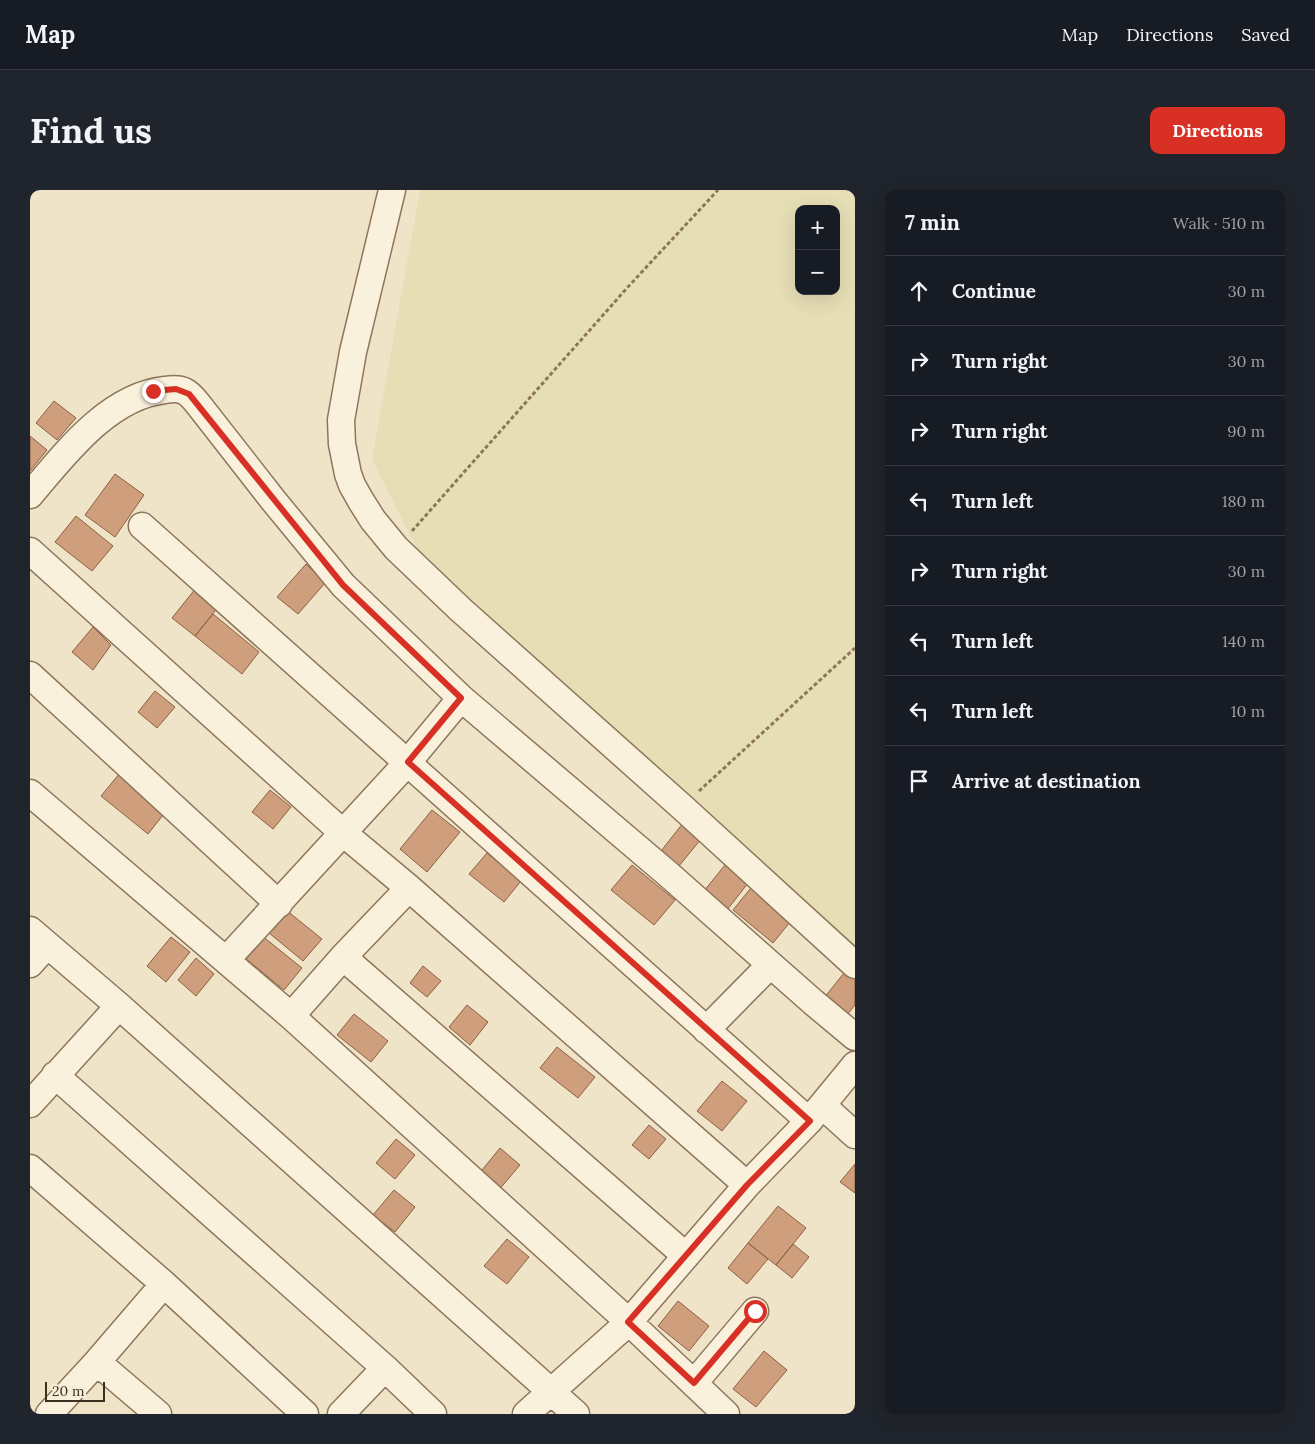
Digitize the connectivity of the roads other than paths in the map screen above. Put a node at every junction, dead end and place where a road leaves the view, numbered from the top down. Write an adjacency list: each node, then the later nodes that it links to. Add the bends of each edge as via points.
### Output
1 (392, 190): 17 (street, via 354,352 342,420 342,444 352,485 373,520 396,548)
2 (30, 495): 6 (street, via 68,450 104,416 153,391 184,391 198,404 343,585)
3 (142, 526): 7 (street)
4 (30, 551): 9 (street)
5 (30, 675): 11 (street)
6 (461, 698): 7 (street); 16 (street)
7 (408, 762): 9 (street); 20 (street)
8 (30, 793): 14 (street)
9 (342, 832): 10 (street); 11 (street)
10 (409, 888): 13 (street); 28 (street)
11 (279, 904): 14 (street)
12 (39, 937): 15 (street); 18 (street)
13 (343, 957): 19 (street); 29 (street)
14 (226, 960): 19 (street)
15 (30, 964)
16 (770, 965): 20 (street); 21 (street)
17 (855, 965)
18 (119, 1006): 23 (street); 36 (street)
19 (291, 1016): 32 (street)
20 (706, 1030): 25 (street)
21 (855, 1038)
22 (855, 1065): 25 (street)
23 (55, 1076): 24 (street); 34 (street)
24 (30, 1104)
25 (816, 1114): 26 (street); 28 (street)
26 (855, 1135)
27 (30, 1168): 30 (street)
28 (747, 1185): 29 (street)
29 (686, 1256): 32 (street)
30 (164, 1284): 33 (street); 39 (street)
31 (755, 1311): 35 (street)
32 (628, 1322): 35 (street); 36 (street)
33 (97, 1362): 37 (street); 38 (street)
34 (384, 1368): 40 (street); 41 (street)
35 (694, 1383): 44 (street)
36 (552, 1391): 42 (street); 43 (street)
37 (50, 1414)
38 (158, 1414)
39 (305, 1414)
40 (341, 1414)
41 (433, 1414)
42 (526, 1414)
43 (576, 1414)
44 (726, 1414)

